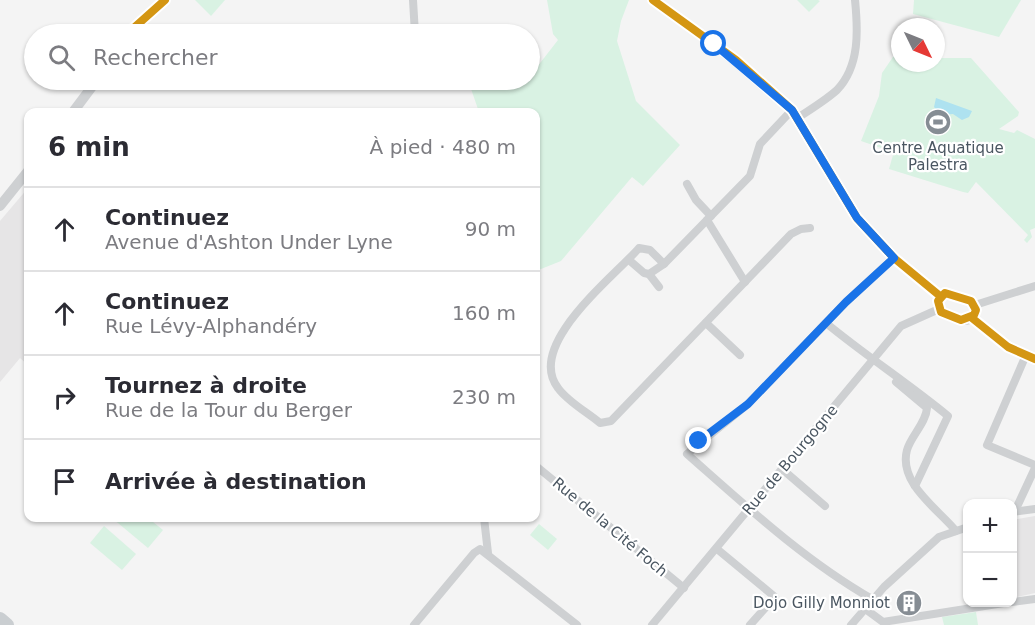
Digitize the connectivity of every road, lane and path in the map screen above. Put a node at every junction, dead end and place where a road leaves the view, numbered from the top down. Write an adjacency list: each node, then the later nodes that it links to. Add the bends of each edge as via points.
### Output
1 (165, 0): 5 (street)
2 (413, 0): 6 (street)
3 (652, 0): 9 (street, via 736,60)
4 (855, 0): 9 (street, via 858,36 852,66 838,89 815,106)
5 (138, 24)
6 (414, 24)
7 (90, 90): 8 (street)
8 (77, 108)
9 (795, 113): 13 (street, via 760,144 750,176); 15 (street, via 857,218)
10 (24, 176): 12 (street)
11 (687, 184): 13 (street)
12 (0, 206)
13 (709, 218): 17 (street); 19 (street)
14 (810, 228): 19 (street, via 791,234)
15 (894, 258): 22 (street); 27 (street)
16 (629, 260): 17 (street, via 639,248 650,250); 18 (street); 26 (street, via 587,298 550,360 549,370 558,388 600,423 611,421)
17 (664, 264): 18 (street)
18 (650, 274): 21 (street)
19 (746, 282): 26 (street)
20 (1035, 286): 23 (street)
21 (659, 287)
22 (940, 296): 23 (street, via 945,293); 24 (street)
23 (975, 305): 25 (street)
24 (939, 309): 25 (street, via 959,319); 30 (street, Rue de Bourgogne, via 901,326)
25 (972, 318): 29 (street, via 1008,347)
26 (706, 323): 28 (street)
27 (826, 323): 30 (street); 38 (street, via 748,404 687,454)
28 (740, 355)
29 (1030, 357): 32 (street, via 987,444)
30 (873, 361): 31 (street); 34 (street, Rue de Bourgogne)
31 (890, 372): 35 (street, via 927,408 906,452 906,470); 35 (street, via 948,416)
32 (1035, 467): 36 (street)
33 (540, 469): 46 (street, Rue de la Cité Foch)
34 (782, 470): 37 (street); 38 (street, Rue de Bourgogne)
35 (915, 486): 43 (street)
36 (1017, 505)
37 (825, 506)
38 (750, 508): 44 (street, Rue de Bourgogne); 47 (street, via 831,576)
39 (1035, 509): 40 (street)
40 (1017, 511)
41 (484, 522): 45 (street)
42 (963, 529): 43 (street)
43 (956, 531): 47 (street, via 939,537)
44 (717, 549): 46 (street, Rue de Bourgogne); 57 (street, via 775,597)
45 (484, 551): 54 (street, via 474,553); 55 (street)
46 (684, 588): 56 (street, Rue de Bourgogne)
47 (872, 599): 51 (street)
48 (1035, 599): 49 (street)
49 (1017, 601)
50 (979, 607): 51 (street, via 882,622)
51 (864, 608): 58 (street)
52 (0, 619): 53 (main road)
53 (7, 625)
54 (414, 625)
55 (577, 625)
56 (652, 625)
57 (750, 625)
58 (851, 625)

